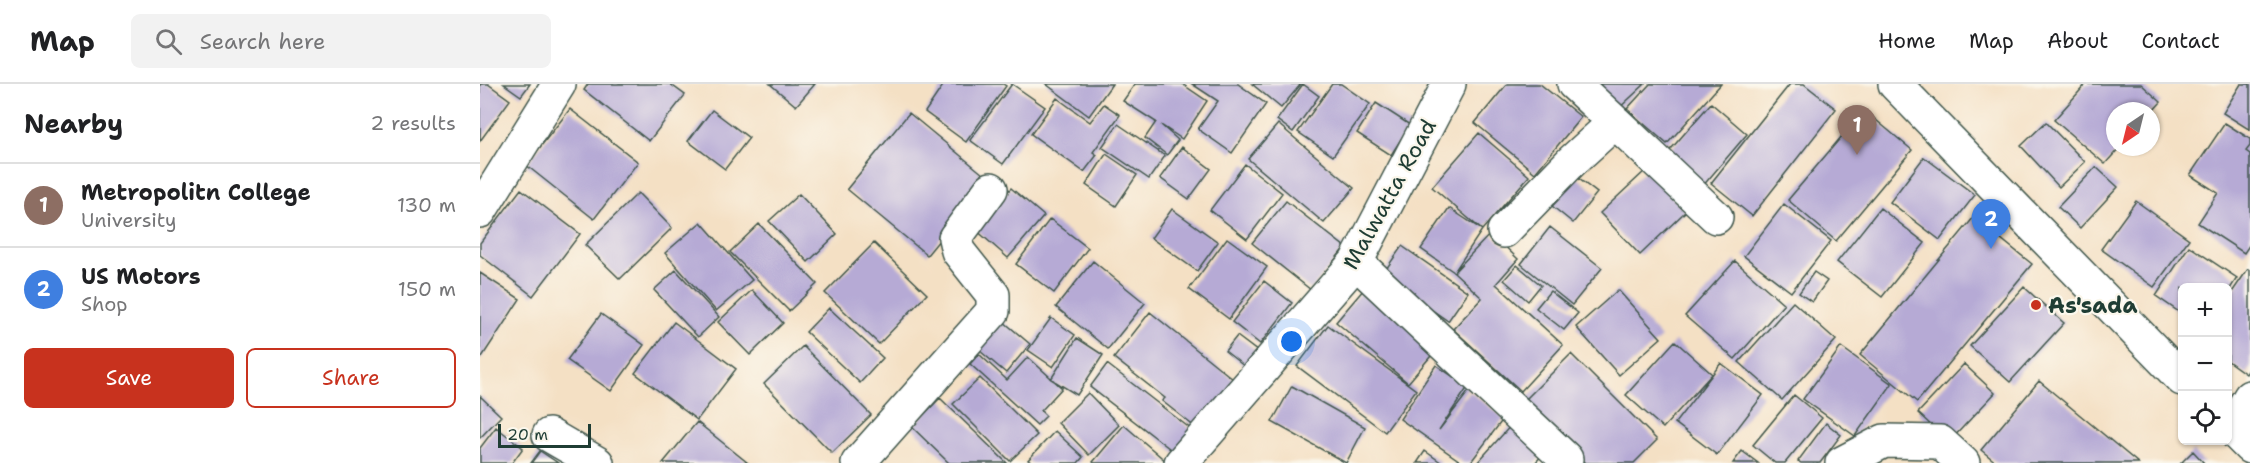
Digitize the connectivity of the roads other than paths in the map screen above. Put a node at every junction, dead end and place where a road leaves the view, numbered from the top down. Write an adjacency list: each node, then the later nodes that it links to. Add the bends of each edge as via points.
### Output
1 (559, 84): 7 (street)
2 (1449, 84): 10 (street, Malwatta Road)
3 (1574, 84): 5 (street)
4 (1895, 84): 11 (street)
5 (1615, 122): 8 (street); 9 (street)
6 (991, 189): 17 (street, via 955,238 958,251 993,295 993,311)
7 (480, 211)
8 (1716, 217)
9 (1504, 231)
10 (1356, 262): 15 (street); 18 (street, Malwatta Road)
11 (2178, 375)
12 (2250, 397): 13 (street)
13 (2236, 434)
14 (549, 435): 16 (street)
15 (1566, 459)
16 (597, 463)
17 (858, 463)
18 (1181, 463)
19 (1842, 463): 20 (street, via 1884,441 1940,442)
20 (1963, 463)

